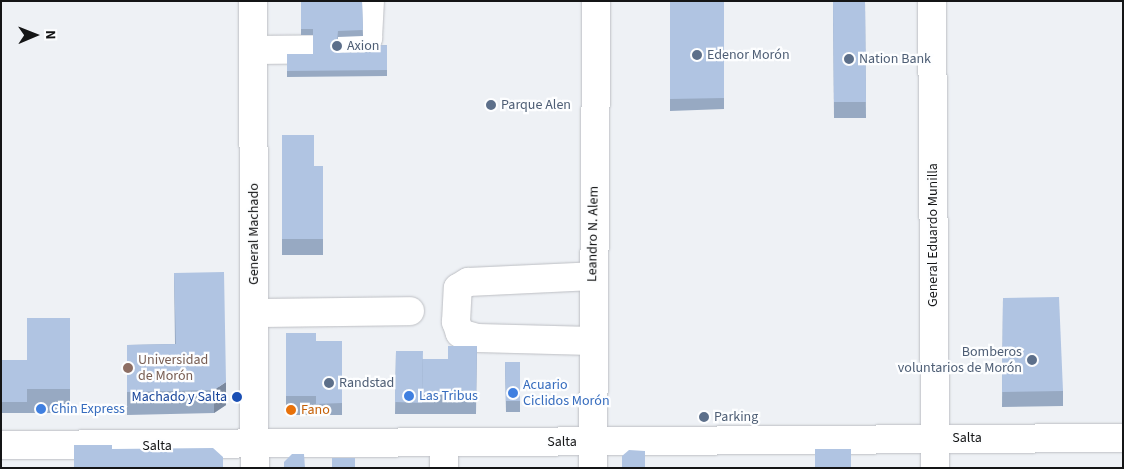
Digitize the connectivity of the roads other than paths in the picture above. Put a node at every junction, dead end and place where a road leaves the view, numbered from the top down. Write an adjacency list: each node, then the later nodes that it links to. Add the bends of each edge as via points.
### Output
1 (253, 1): 5 (street, General Machado)
2 (370, 1): 5 (street, via 368,38 365,46 358,49)
3 (596, 1): 6 (street, Leandro N. Alem)
4 (932, 1): 10 (street, General Eduardo Munilla)
5 (253, 50): 8 (street, General Machado)
6 (593, 276): 9 (street, Leandro N. Alem); 9 (street, via 468,282 458,288 456,322 460,333 477,338)
7 (410, 311): 8 (street)
8 (255, 313): 14 (street, General Machado)
9 (592, 341): 13 (street, Leandro N. Alem)
10 (935, 438): 11 (street, Salta); 13 (street, Salta); 17 (street, General Eduardo Munilla)
11 (1123, 438)
12 (1, 445): 16 (street, Salta)
13 (593, 455): 15 (street, Salta)
14 (254, 456): 15 (street, Salta); 16 (street, Salta)
15 (444, 456)
16 (43, 457)
17 (935, 468)

